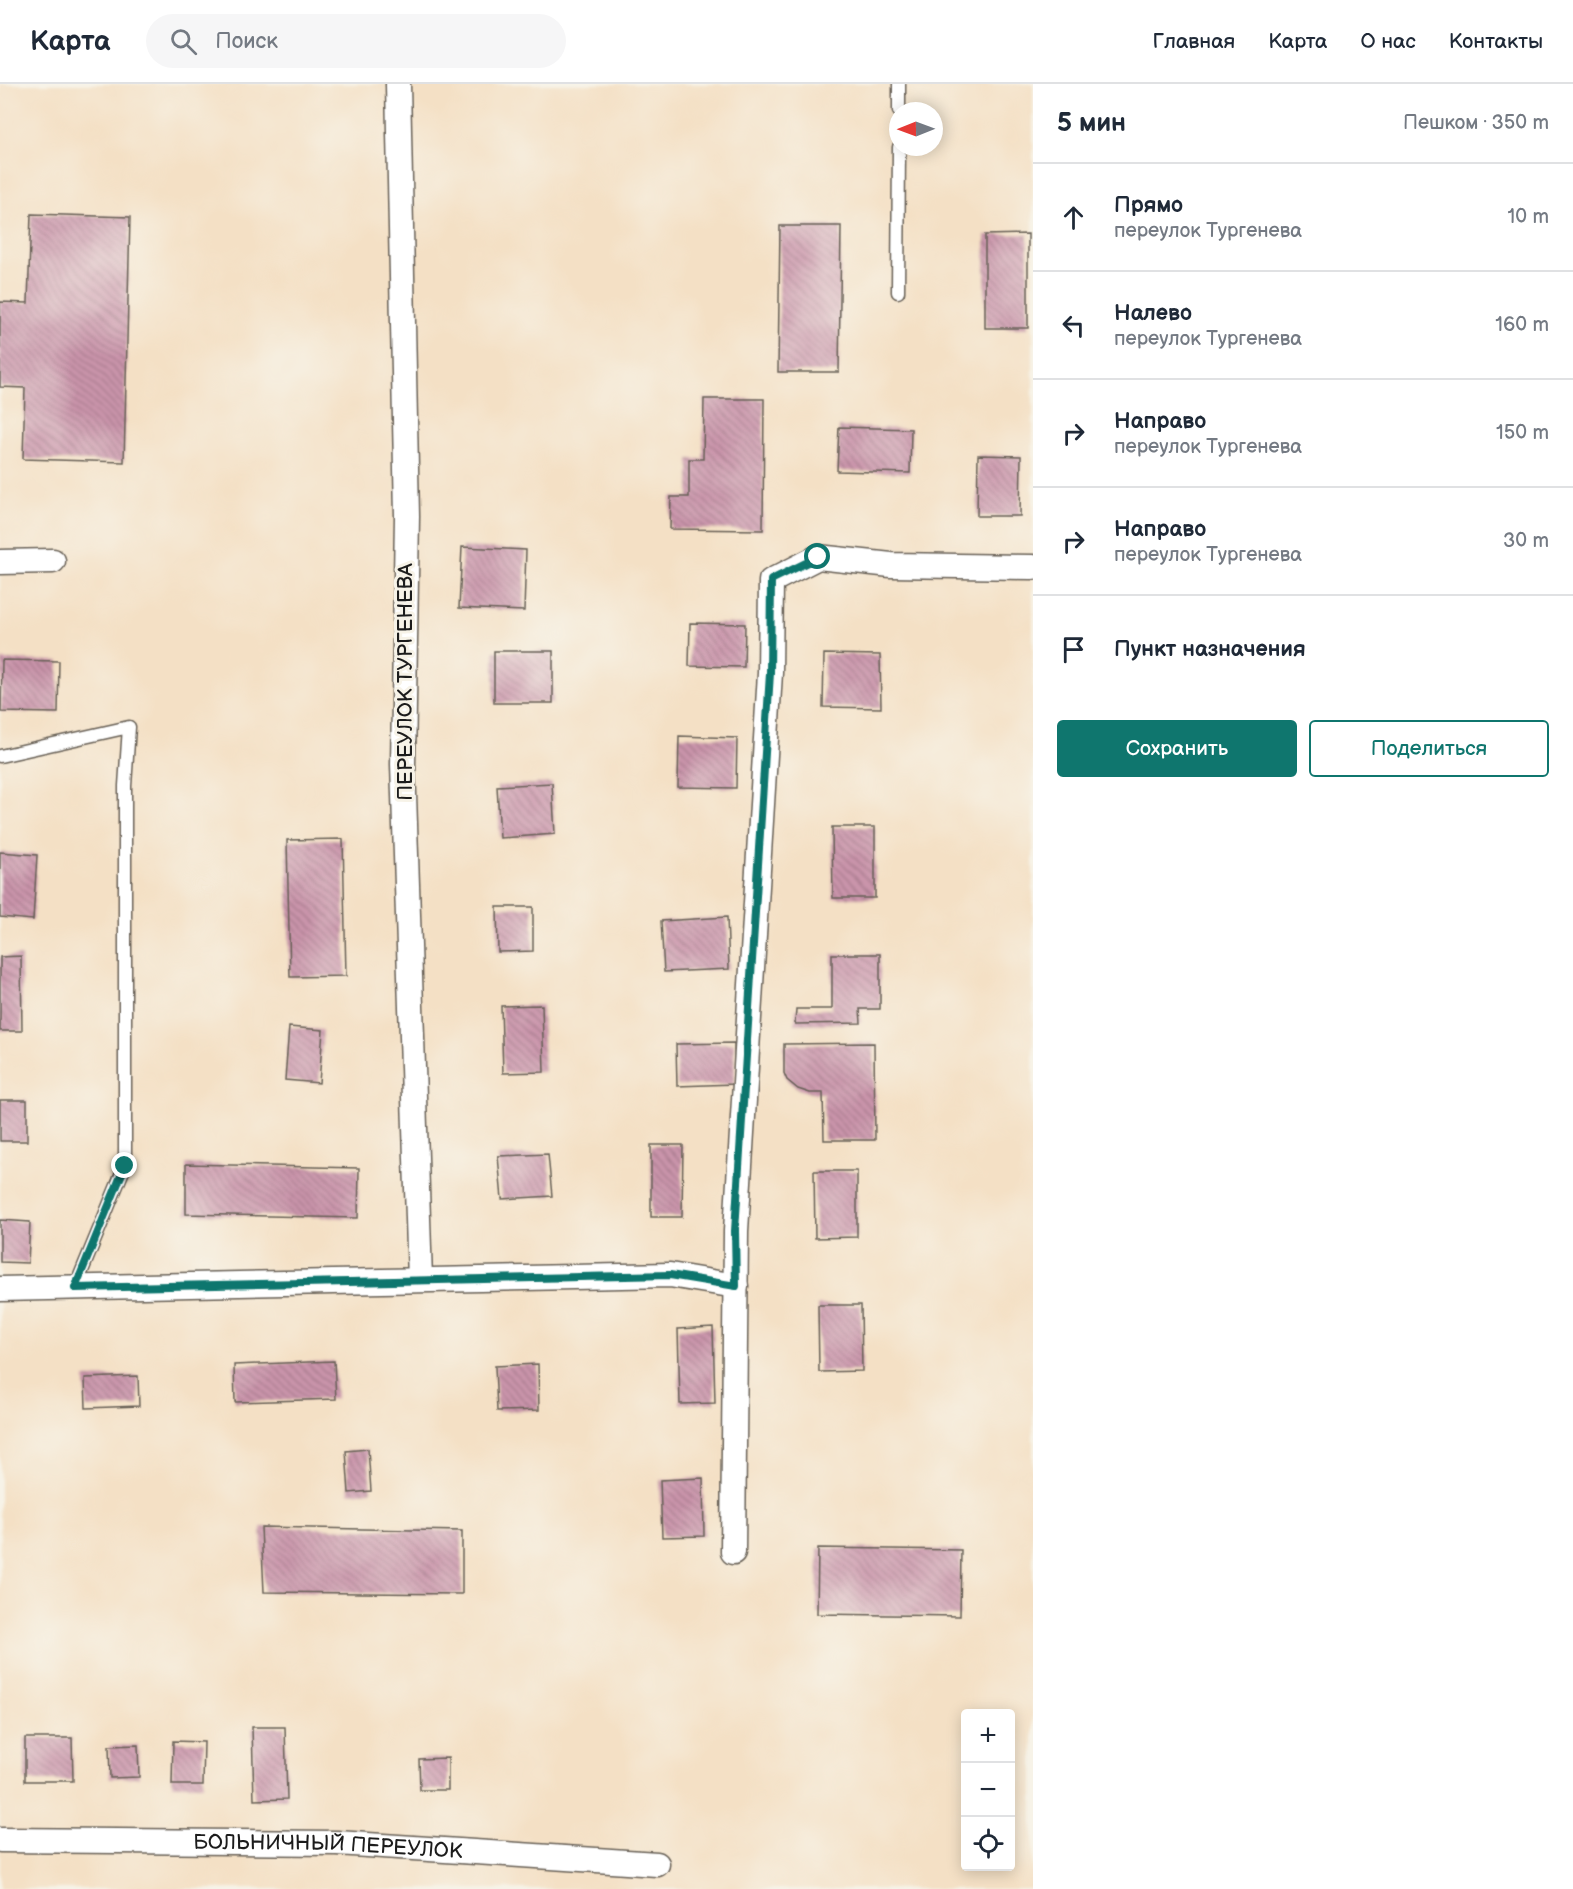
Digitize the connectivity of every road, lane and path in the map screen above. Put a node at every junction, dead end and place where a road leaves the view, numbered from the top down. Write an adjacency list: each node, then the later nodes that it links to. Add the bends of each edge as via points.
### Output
1 (398, 84): 10 (street, ПЕРЕУЛОК ТУРГЕНЕВА, via 406,516 403,764)
2 (899, 84): 3 (lane)
3 (899, 102)
4 (899, 156): 5 (lane)
5 (898, 292)
6 (53, 561): 7 (street)
7 (0, 562)
8 (1033, 567): 11 (street, via 889,564 818,557 771,580 770,673 735,1231)
9 (0, 756): 12 (lane, via 129,727 125,786 125,1166)
10 (420, 1279): 11 (street, via 670,1275); 12 (street)
11 (736, 1286): 14 (street)
12 (75, 1288): 13 (street)
13 (0, 1289)
14 (733, 1552)
15 (0, 1840): 16 (street, БОЛЬНИЧНЫЙ ПЕРЕУЛОК, via 337,1843)
16 (657, 1864)

